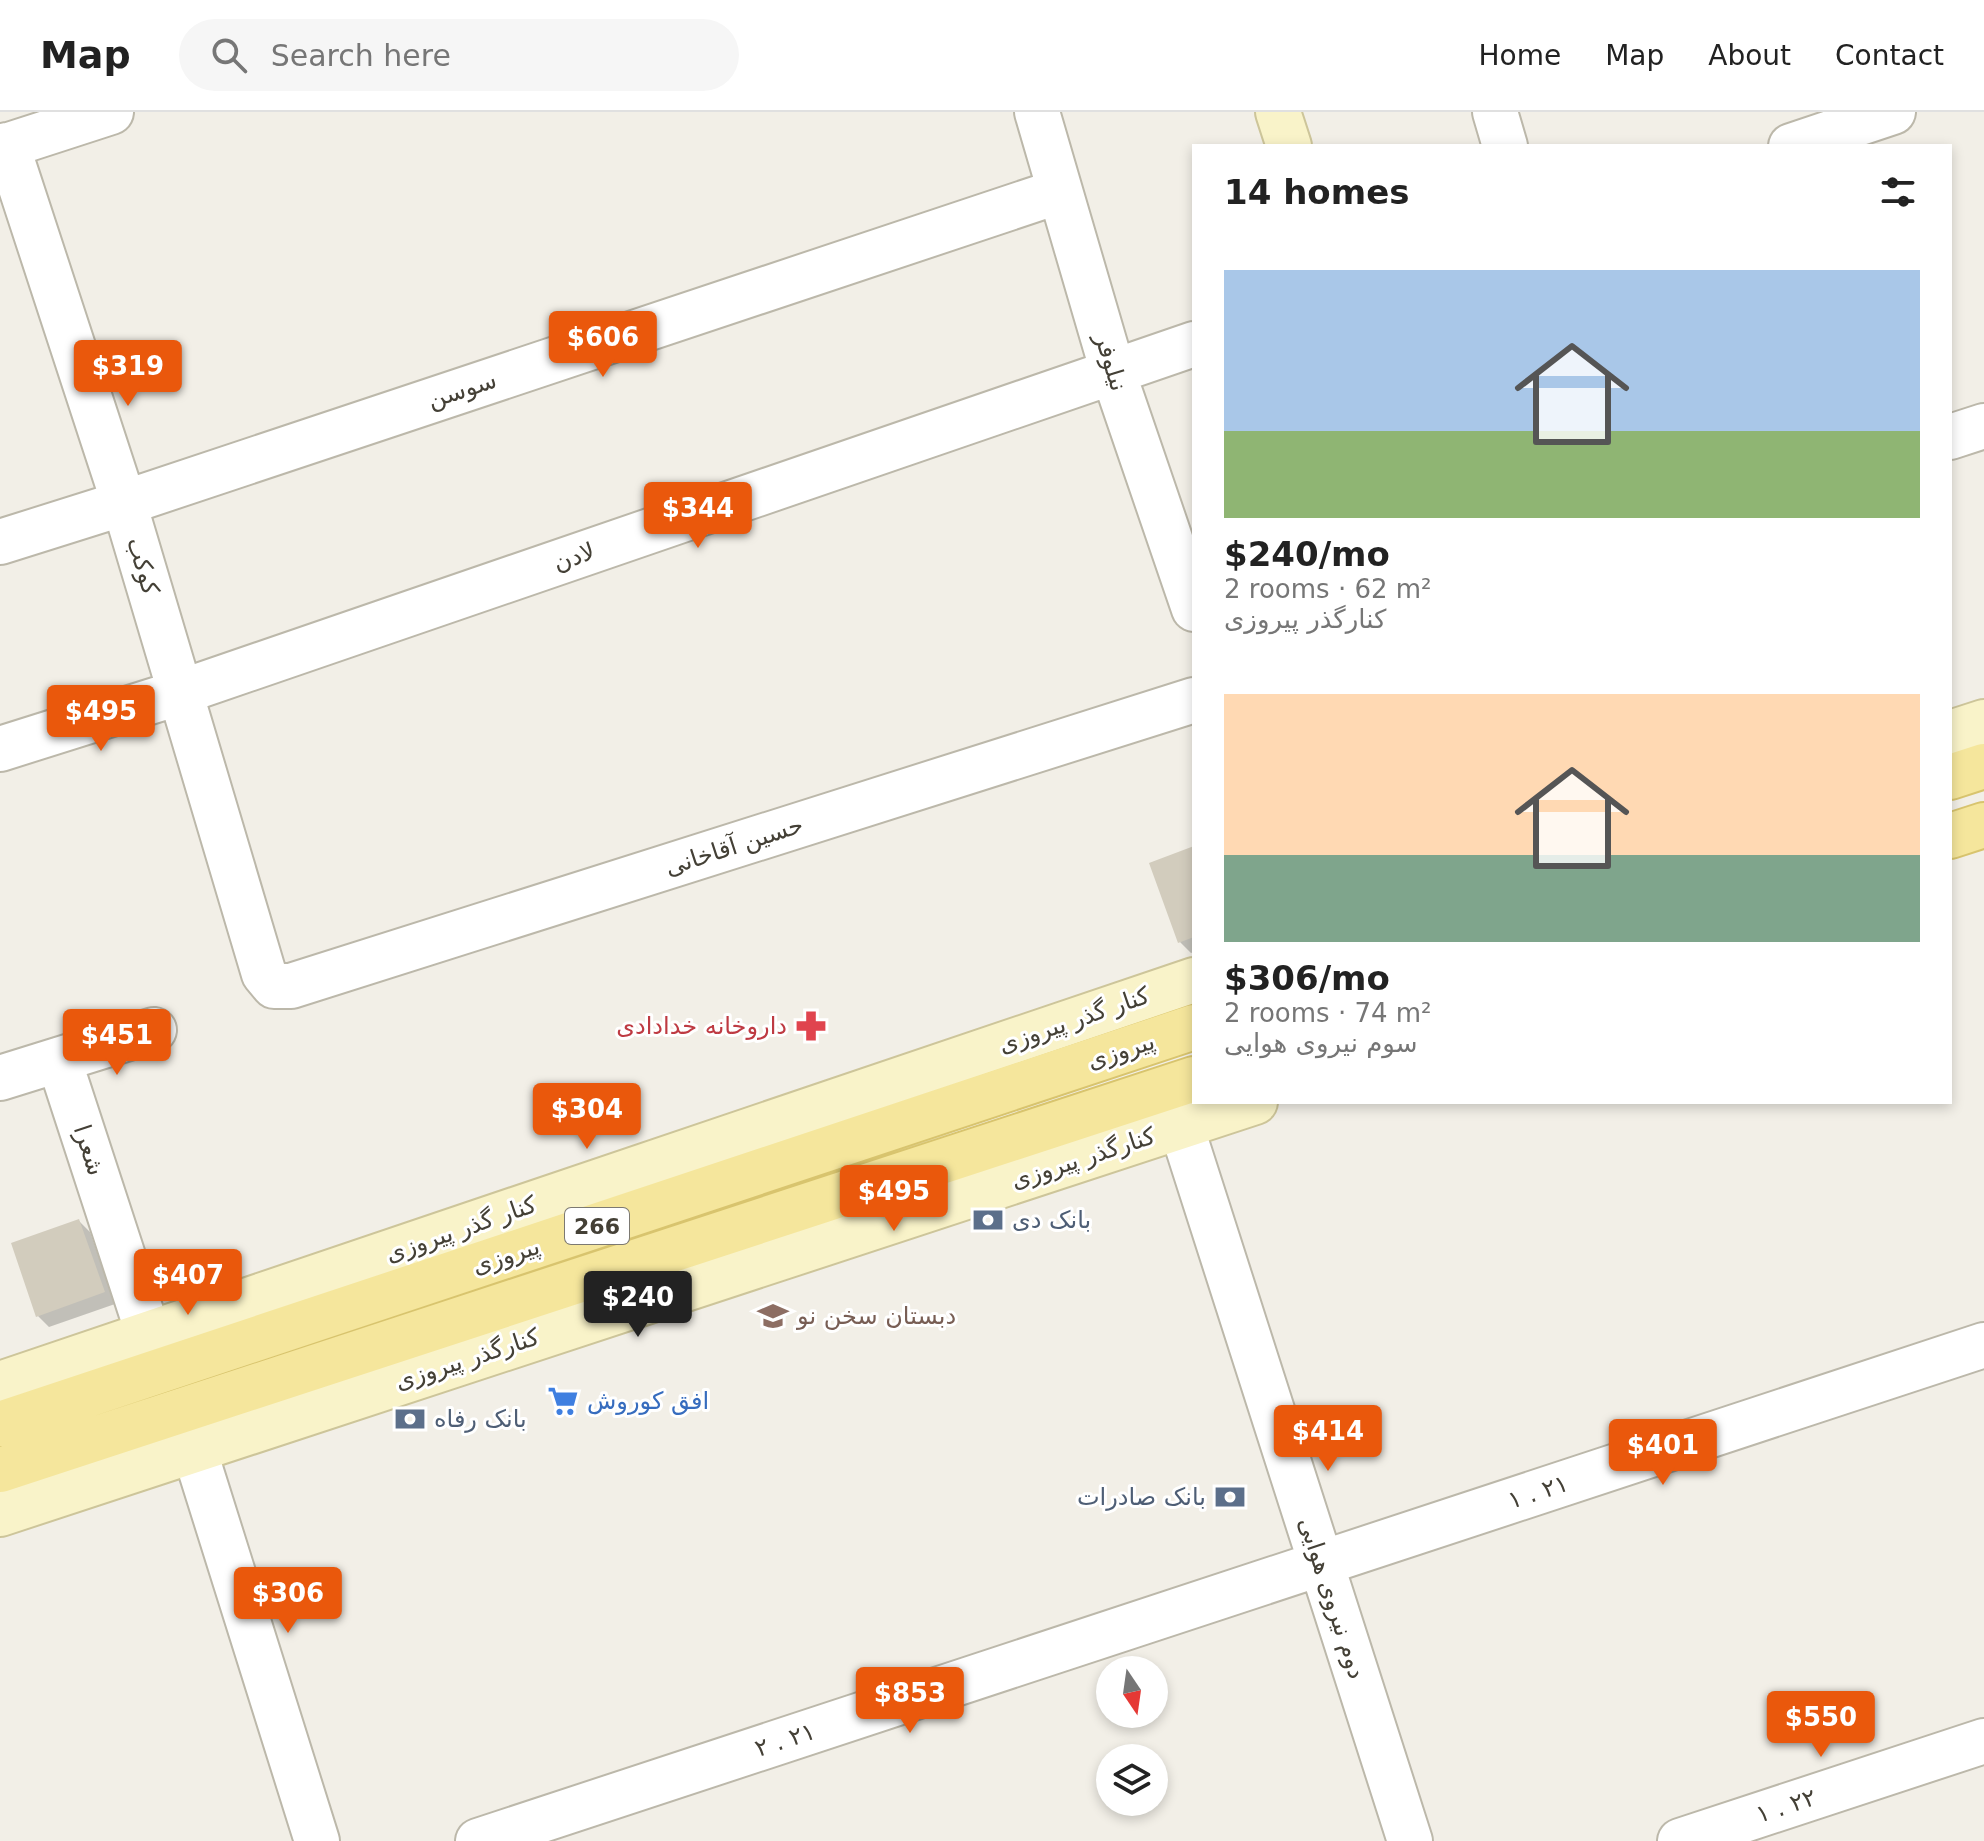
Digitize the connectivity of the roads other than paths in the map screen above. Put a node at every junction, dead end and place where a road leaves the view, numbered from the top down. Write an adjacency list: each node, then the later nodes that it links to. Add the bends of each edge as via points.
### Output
1 (111, 112): 9 (street)
2 (1037, 112): 10 (street, نیلوفر)
3 (1278, 112): 6 (main road)
4 (1495, 112): 7 (street)
5 (1893, 112): 8 (street)
6 (1288, 144)
7 (1504, 144)
8 (1797, 144)
9 (4, 146): 15 (street, کوکب)
10 (1060, 191): 12 (street, نیلوفر); 15 (street, سوسن)
11 (1192, 345): 12 (street, لادن)
12 (1113, 372): 17 (street, نیلوفر); 18 (street, لادن)
13 (1984, 426): 14 (street)
14 (1952, 436)
15 (124, 503): 16 (street, سوسن); 18 (street, کوکب)
16 (0, 542)
17 (1192, 603)
18 (181, 692): 22 (street, لادن); 26 (street, کوکب, via 264,974)
19 (1192, 701): 26 (street, حسین آقاخانی, via 321,977)
20 (1984, 722): 21 (main road)
21 (1952, 732)
22 (0, 749)
23 (1984, 766): 24 (main road)
24 (1952, 776)
25 (1192, 981): 36 (main road, کنار گذر پیروزی)
26 (274, 986)
27 (1192, 1028): 38 (main road, پیروزی / 266)
28 (154, 1030): 29 (street)
29 (59, 1060): 30 (street); 36 (street, شعرا)
30 (0, 1078)
31 (1192, 1080): 34 (main road, پیروزی / 266)
32 (1249, 1104): 33 (main road, کنارگذر پیروزی)
33 (1181, 1126): 35 (main road, کنارگذر پیروزی); 44 (street, دوم نیروی هوایی)
34 (943, 1161): 35 (main road); 42 (main road, پیروزی / 266)
35 (808, 1248): 41 (main road, کنارگذر پیروزی)
36 (149, 1336): 38 (main road); 39 (main road, کنار گذر پیروزی)
37 (1984, 1345): 44 (street, ۱ . ۲۱)
38 (196, 1359): 40 (main road, پیروزی / 266)
39 (0, 1384)
40 (0, 1424)
41 (194, 1449): 43 (main road, کنارگذر پیروزی); 46 (street)
42 (0, 1470)
43 (0, 1514)
44 (1321, 1564): 47 (street, ۲ . ۲۱); 48 (street, دوم نیروی هوایی)
45 (1984, 1741): 49 (street, ۱ . ۲۲)
46 (317, 1841)
47 (478, 1841)
48 (1410, 1841)
49 (1680, 1841)

